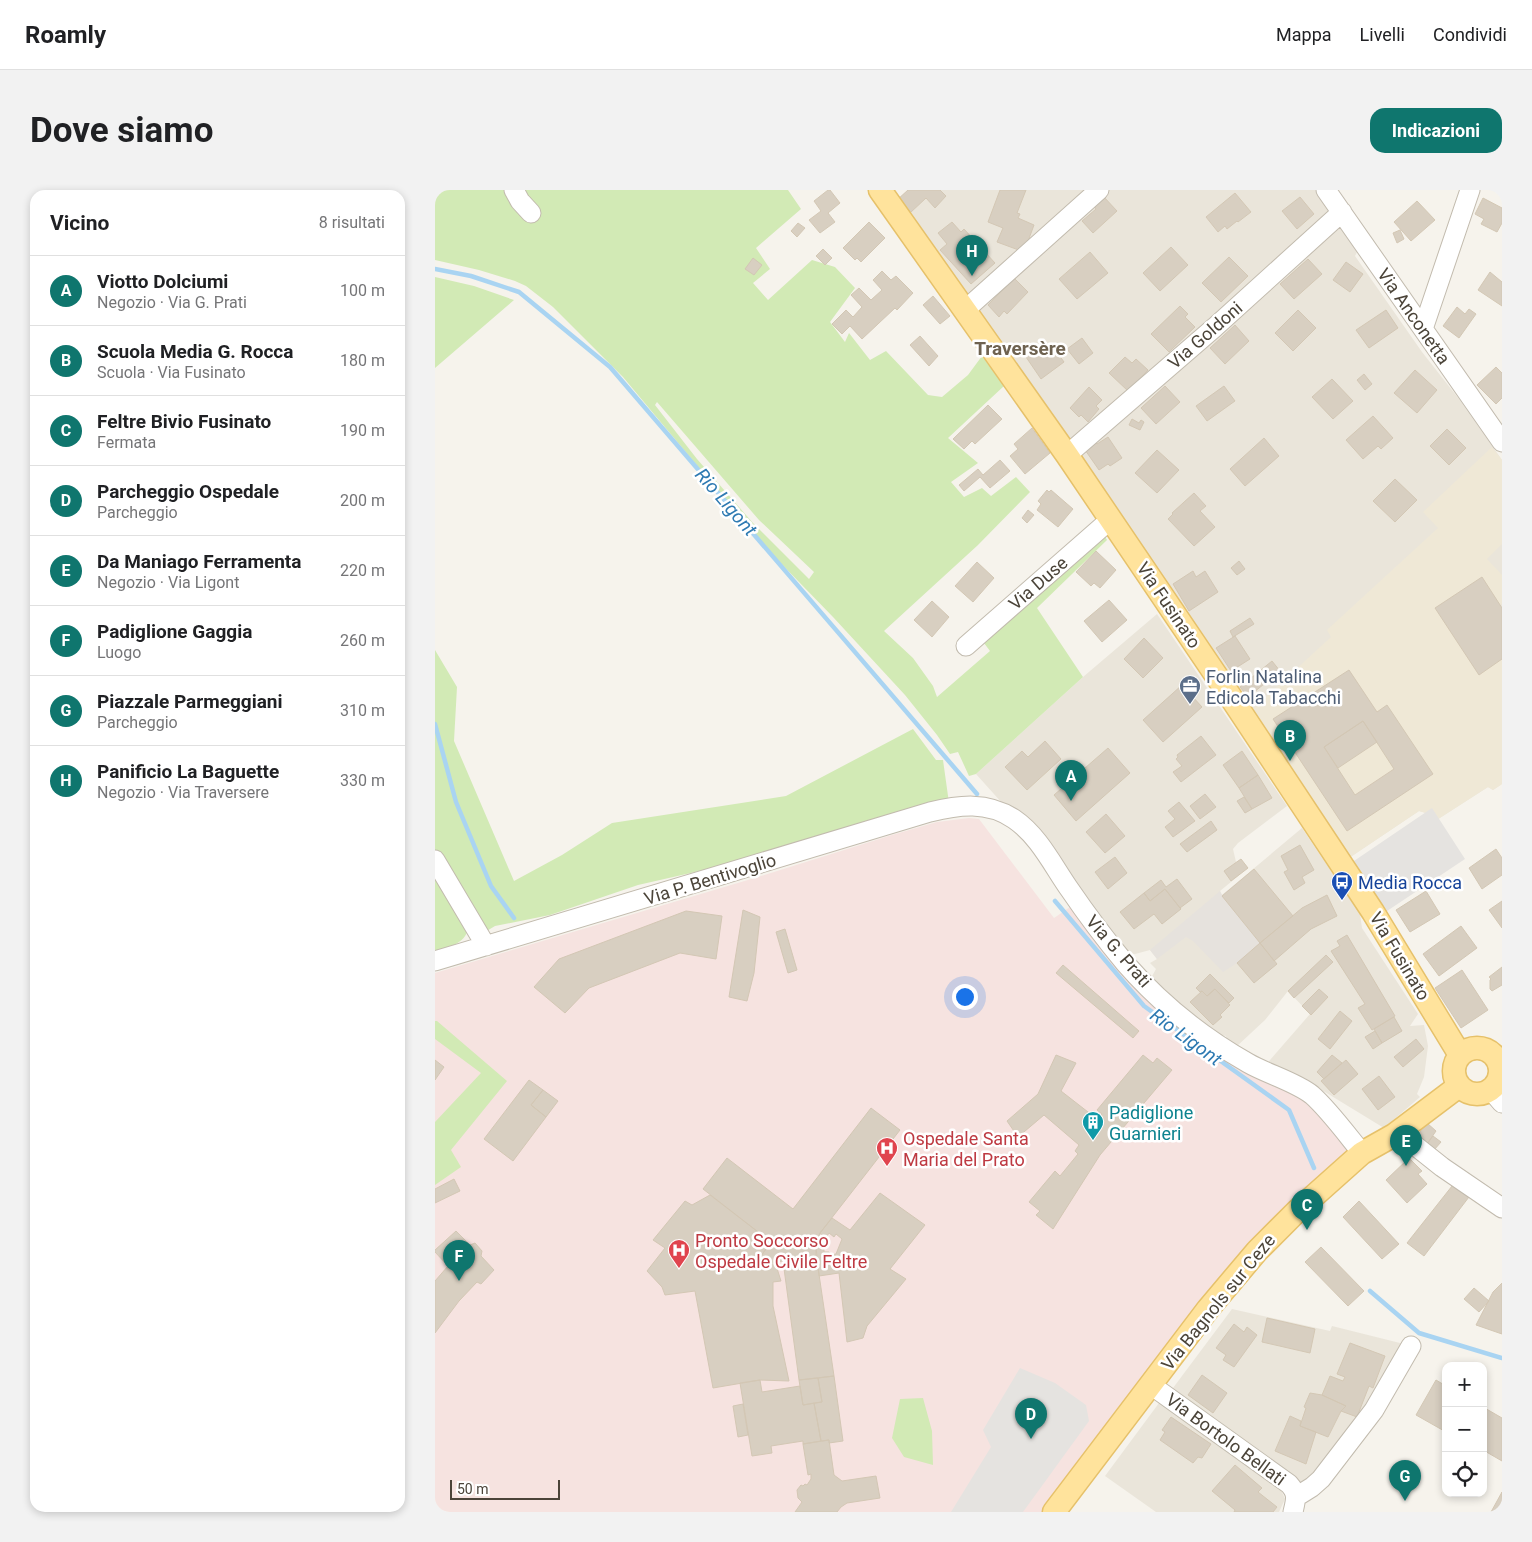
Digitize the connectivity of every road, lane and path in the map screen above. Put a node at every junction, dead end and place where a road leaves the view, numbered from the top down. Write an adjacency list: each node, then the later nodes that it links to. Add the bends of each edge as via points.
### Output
1 (514, 190): 7 (street)
2 (1099, 190): 8 (street)
3 (1327, 190): 6 (street, Via Anconetta)
4 (1470, 190): 9 (street)
5 (888, 193): 8 (main road, Via Fusinato)
6 (1342, 212): 9 (street, Via Anconetta); 11 (street, Via Goldoni, via 1215,328)
7 (531, 213)
8 (965, 310): 11 (main road, Via Fusinato)
9 (1423, 329): 10 (street, Via Anconetta)
10 (1502, 442)
11 (1067, 454): 12 (main road, Via Fusinato)
12 (1111, 519): 13 (street, Via Duse); 19 (main road, Via Fusinato, via 1373,912)
13 (966, 646)
14 (986, 807): 16 (street, Via P. Bentivoglio, via 962,806 930,812); 23 (street, Via G. Prati, via 1013,819 1029,834 1111,945 1163,1001 1229,1051 1311,1094)
15 (435, 860): 16 (street)
16 (486, 946): 17 (street, Via P. Bentivoglio)
17 (435, 961)
18 (1498, 1052): 19 (main road, via 1473,1048); 21 (main road, via 1500,1070)
19 (1460, 1055): 20 (main road, via 1454,1067)
20 (1459, 1086): 21 (main road, via 1471,1094); 22 (main road, Via Bagnols sur Ceze)
21 (1496, 1096)
22 (1398, 1132): 23 (main road, Via Bagnols sur Ceze); 24 (street)
23 (1361, 1153): 26 (main road, Via Bagnols sur Ceze, via 1257,1251)
24 (1502, 1208)
25 (1411, 1346): 27 (street, Via Bortolo Bellati, via 1374,1410 1321,1479)
26 (1151, 1385): 27 (street, Via Bortolo Bellati, via 1283,1478 1295,1490); 28 (main road, Via Bagnols sur Ceze)
27 (1294, 1504)
28 (1055, 1512)

